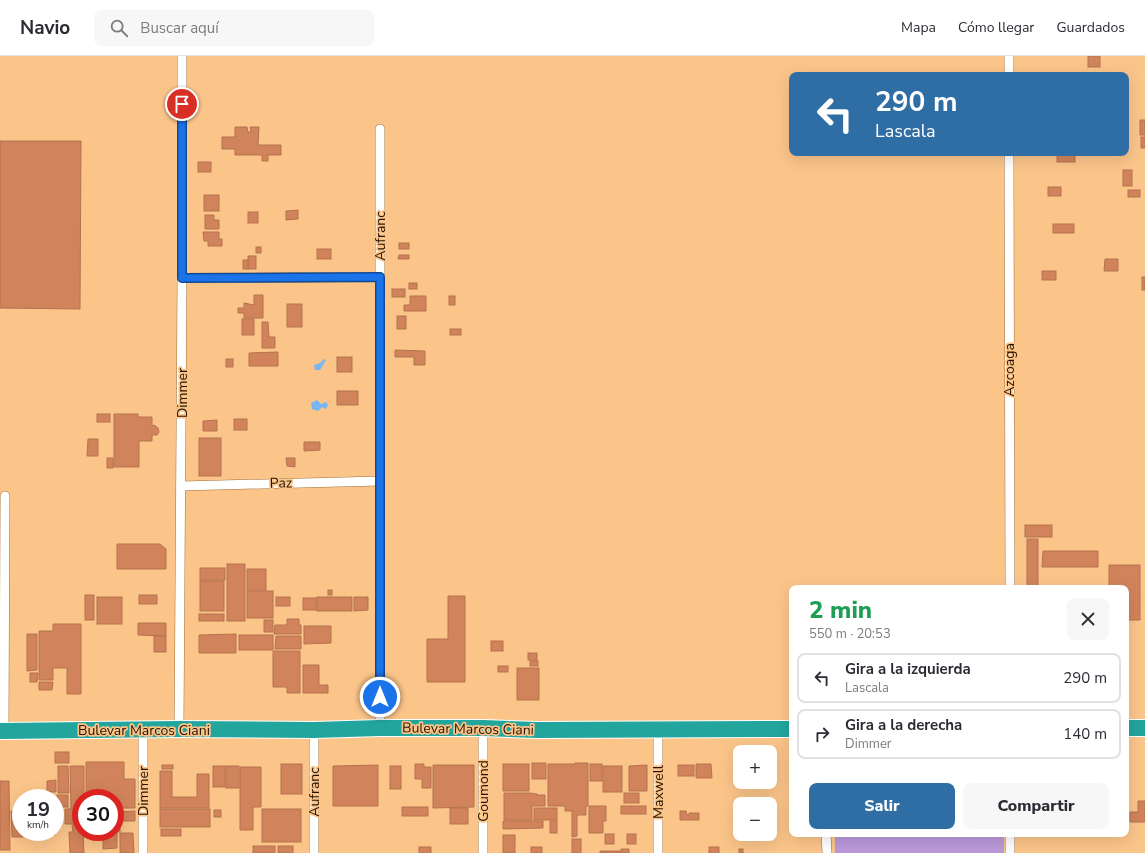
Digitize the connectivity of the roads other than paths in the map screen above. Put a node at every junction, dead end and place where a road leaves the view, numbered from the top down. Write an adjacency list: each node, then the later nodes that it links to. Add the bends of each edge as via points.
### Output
1 (182, 56): 7 (street, Dimmer)
2 (1008, 56): 3 (street)
3 (1009, 72)
4 (380, 129): 6 (street, Aufranc)
5 (1009, 156): 11 (street, Azcoaga)
6 (380, 277): 7 (street); 8 (street, Aufranc)
7 (182, 278): 9 (street, Dimmer)
8 (380, 481): 9 (street, Paz); 12 (street, Aufranc)
9 (181, 486): 16 (street, Dimmer)
10 (5, 496): 21 (street)
11 (1010, 585)
12 (380, 728): 13 (highway, Bulevar Marcos Ciani); 19 (highway, Bulevar Marcos Ciani)
13 (483, 728): 20 (highway, Bulevar Marcos Ciani); 26 (street, Goumond)
14 (1129, 728): 15 (highway)
15 (1145, 728)
16 (179, 729): 18 (highway, Bulevar Marcos Ciani); 19 (highway, Bulevar Marcos Ciani)
17 (789, 729): 20 (highway, Bulevar Marcos Ciani)
18 (143, 730): 21 (highway, Bulevar Marcos Ciani); 24 (street, Dimmer)
19 (314, 730): 25 (street, Aufranc)
20 (658, 730): 27 (street, Maxwell)
21 (2, 731)
22 (826, 837): 28 (street)
23 (1010, 837): 29 (street)
24 (144, 853)
25 (314, 853)
26 (483, 853)
27 (658, 853)
28 (826, 853)
29 (1010, 853)

